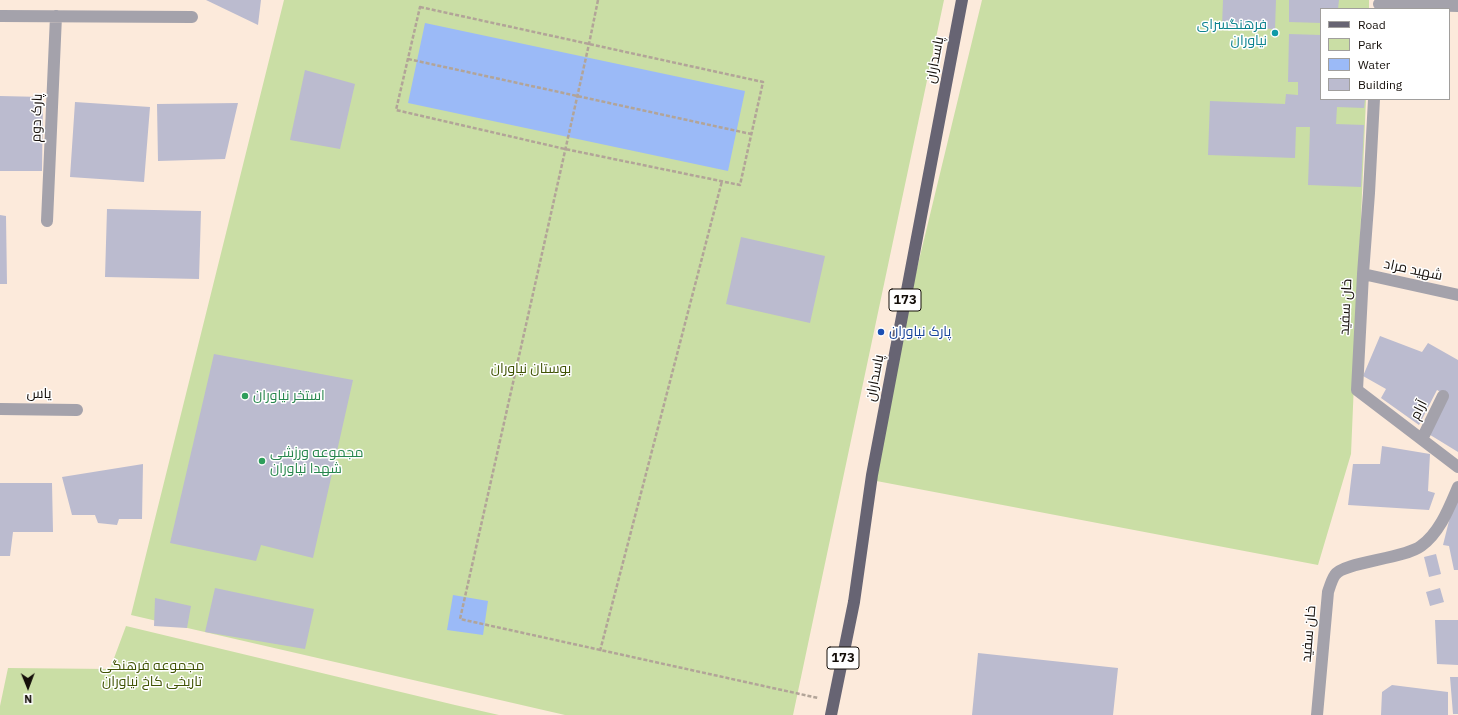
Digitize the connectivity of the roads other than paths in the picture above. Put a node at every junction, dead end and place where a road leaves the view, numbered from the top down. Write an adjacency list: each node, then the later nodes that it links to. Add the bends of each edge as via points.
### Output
1 (962, 0): 17 (main road, پاسداران / 173, via 873,468 854,602)
2 (1379, 4): 3 (street)
3 (1458, 6)
4 (0, 16): 5 (street)
5 (56, 16): 6 (street); 8 (street, پارک دوم)
6 (192, 17)
7 (1374, 100): 9 (street, خان سفید)
8 (48, 221)
9 (1363, 274): 10 (street, شهید مراد); 14 (street, خان سفید, via 1357,390)
10 (1458, 295)
11 (1443, 396): 14 (street, آرام)
12 (0, 409): 13 (street, یاس)
13 (78, 410)
14 (1422, 438): 15 (street, خان سفید)
15 (1458, 467)
16 (1458, 487): 18 (street, خان سفید, via 1432,536 1420,548 1345,568 1335,574 1328,592)
17 (831, 715)
18 (1317, 715)

